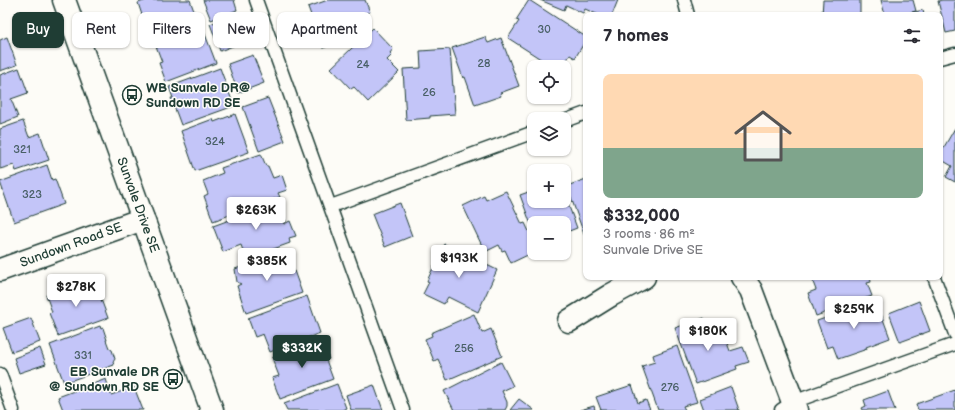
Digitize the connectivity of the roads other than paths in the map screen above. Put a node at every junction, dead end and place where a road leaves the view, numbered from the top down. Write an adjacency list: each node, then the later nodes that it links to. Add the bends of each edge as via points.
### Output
1 (64, 0): 11 (street, Sunvale Drive SE)
2 (256, 0): 10 (lane)
3 (684, 0): 4 (lane)
4 (687, 12)
5 (955, 54): 6 (lane)
6 (943, 57)
7 (583, 114): 8 (lane)
8 (571, 118)
9 (527, 135): 10 (lane)
10 (331, 206): 23 (lane)
11 (143, 219): 12 (street, Sundown Road SE); 22 (street, Sunvale Drive SE)
12 (0, 270)
13 (638, 280): 16 (street, via 610,294)
14 (744, 280): 20 (street, via 751,290)
15 (935, 280): 17 (lane)
16 (569, 321)
17 (955, 334)
18 (955, 344): 20 (lane)
19 (0, 374): 21 (lane)
20 (790, 407)
21 (13, 410)
22 (212, 410)
23 (403, 410)

